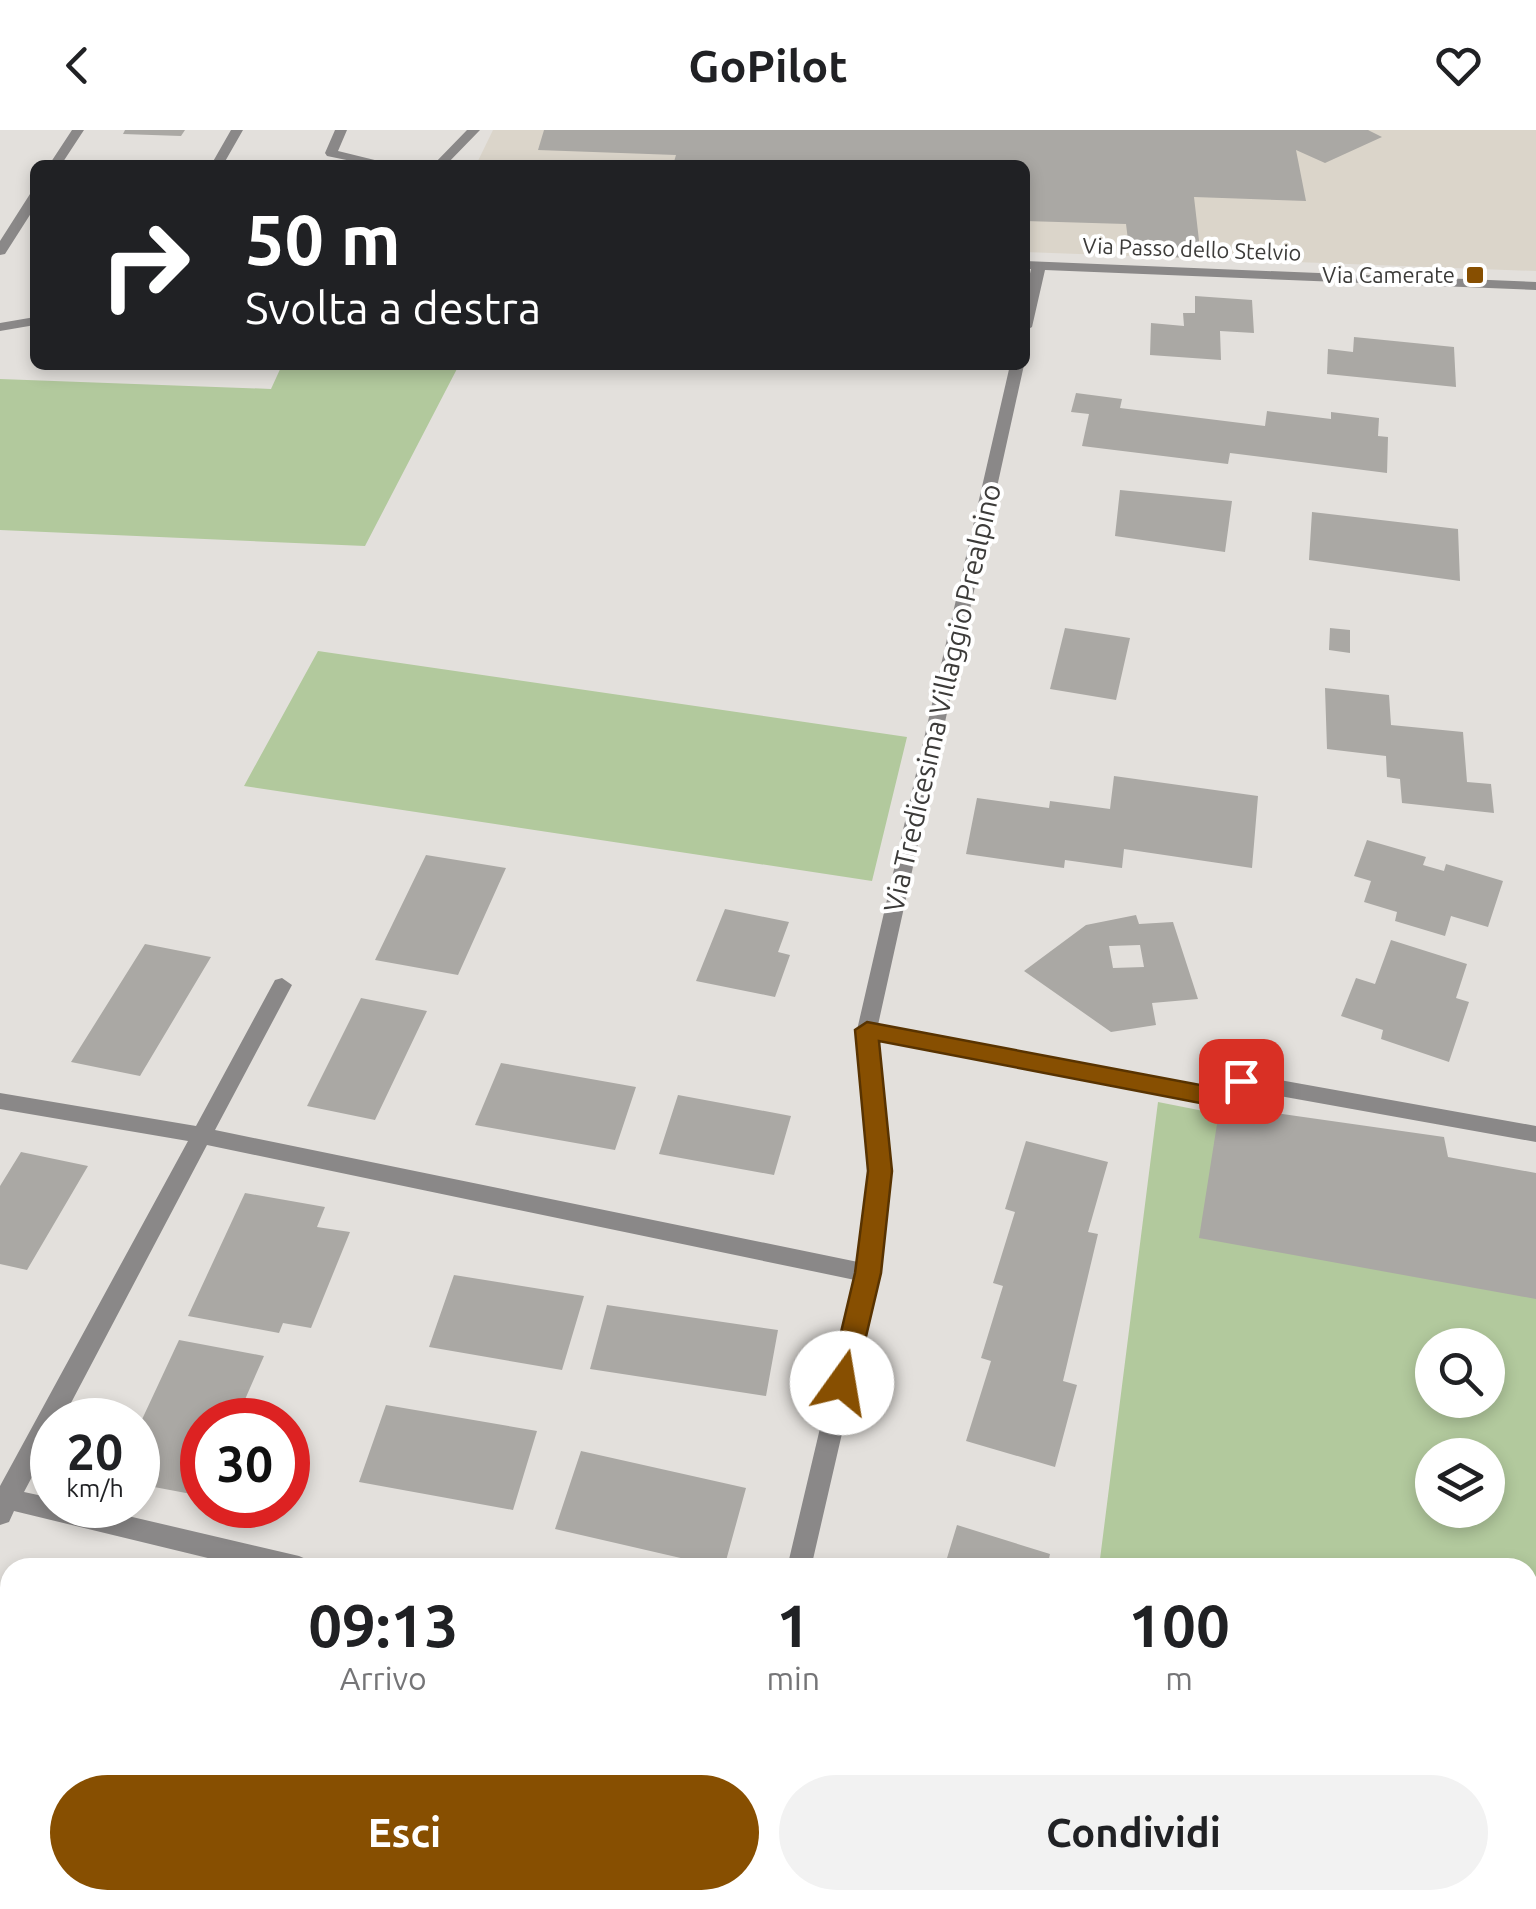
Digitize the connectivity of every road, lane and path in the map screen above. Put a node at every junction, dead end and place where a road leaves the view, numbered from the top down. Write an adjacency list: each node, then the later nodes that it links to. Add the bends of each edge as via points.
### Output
1 (78, 130): 6 (street)
2 (237, 130): 7 (street)
3 (340, 130): 8 (street, via 331,153)
4 (474, 130): 5 (street)
5 (450, 151): 9 (street); 10 (street)
6 (58, 160)
7 (220, 160)
8 (365, 160)
9 (443, 160)
10 (458, 160)
11 (30, 205): 12 (street)
12 (0, 251)
13 (1032, 265): 14 (street, Via Passo dello Stelvio)
14 (1536, 286)
15 (30, 322): 16 (street)
16 (0, 326)
17 (1015, 370): 19 (street, Via Tredicesima Villaggio Prealpino)
18 (282, 985): 22 (street)
19 (867, 1030): 21 (street, via 1200,1094 1241,1081); 23 (street, Via Tredicesima Villaggio Prealpino, via 880,1171)
20 (0, 1101): 22 (street)
21 (1536, 1134)
22 (200, 1136): 23 (street); 24 (street)
23 (868, 1273): 26 (street, Via Tredicesima Villaggio Prealpino)
24 (3, 1504): 25 (street)
25 (253, 1558)
26 (801, 1558)

